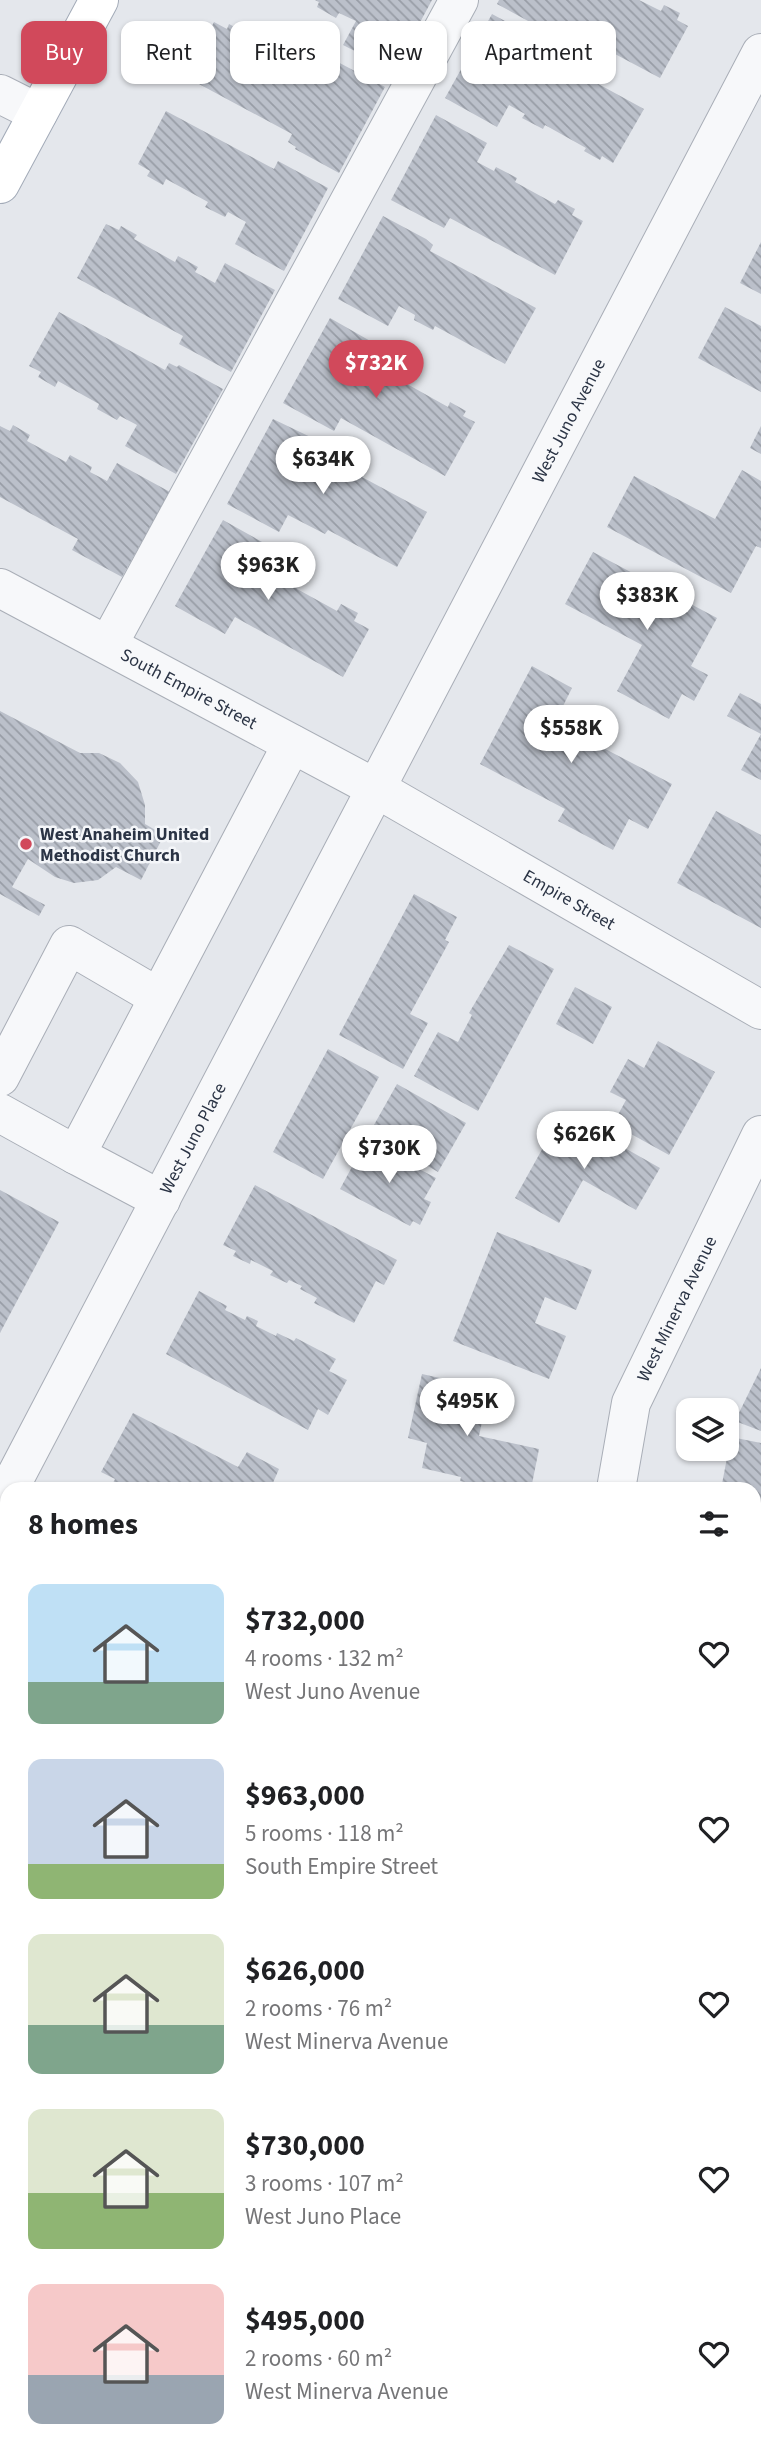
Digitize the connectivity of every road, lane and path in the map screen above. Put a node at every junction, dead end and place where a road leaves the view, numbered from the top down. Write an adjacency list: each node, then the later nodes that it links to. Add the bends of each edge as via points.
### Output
1 (99, 0): 5 (main road)
2 (459, 0): 8 (street)
3 (761, 53): 10 (street, West Juno Avenue)
4 (0, 93): 5 (street)
5 (38, 113): 6 (main road)
6 (0, 184)
7 (0, 588): 8 (street, South Empire Street)
8 (108, 645): 9 (street, South Empire Street)
9 (292, 744): 10 (street, South Empire Street); 11 (street)
10 (377, 789): 12 (street, Empire Street); 17 (street, West Juno Place)
11 (158, 997): 13 (street, via 69,946); 16 (street)
12 (761, 1010)
13 (0, 1077)
14 (0, 1113): 16 (street)
15 (761, 1135): 19 (street, West Minerva Avenue, via 631,1402)
16 (76, 1155): 17 (street)
17 (161, 1200): 18 (street, West Juno Place)
18 (9, 1479)
19 (617, 1482)

